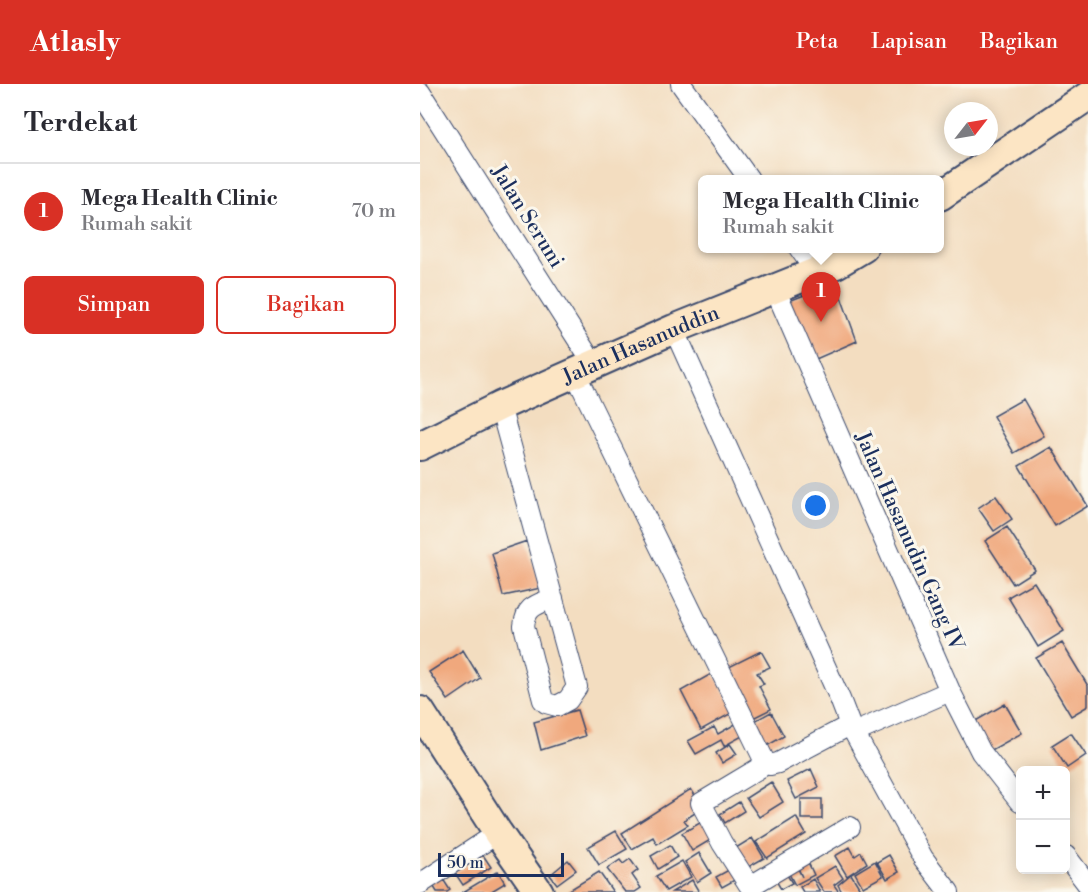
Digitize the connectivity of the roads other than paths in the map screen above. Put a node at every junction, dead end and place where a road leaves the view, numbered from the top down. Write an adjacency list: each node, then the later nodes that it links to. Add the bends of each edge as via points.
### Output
1 (681, 84): 5 (street)
2 (420, 92): 4 (street, Jalan Seruni)
3 (1088, 96): 6 (main road)
4 (426, 113): 12 (street, Jalan Seruni)
5 (745, 175)
6 (944, 193)
7 (802, 253): 9 (street)
8 (855, 253): 9 (main road, Jalan Hasanuddin)
9 (816, 272): 10 (main road, Jalan Hasanuddin)
10 (775, 289): 11 (main road, Jalan Hasanuddin); 16 (street, Jalan Hasanudin Gang IV)
11 (674, 329): 12 (main road, Jalan Hasanuddin); 18 (street)
12 (584, 369): 13 (main road, Jalan Hasanuddin); 19 (street, Jalan Seruni)
13 (500, 406): 14 (main road, Jalan Hasanuddin); 15 (street)
14 (420, 446)
15 (553, 598): 15 (street, via 531,607 525,615 525,626 543,700 557,705 568,700 577,687)
16 (950, 691): 18 (street); 20 (street, Jalan Hasanudin Gang IV, via 981,752)
17 (420, 711): 22 (main road)
18 (853, 729): 19 (street, via 778,764); 27 (street, via 923,858)
19 (766, 764): 21 (street, via 701,803 749,885)
20 (1016, 797)
21 (850, 827)
22 (498, 833): 24 (street); 26 (main road)
23 (1070, 862): 25 (street)
24 (420, 884)
25 (1088, 885)
26 (539, 892)
27 (949, 892)

